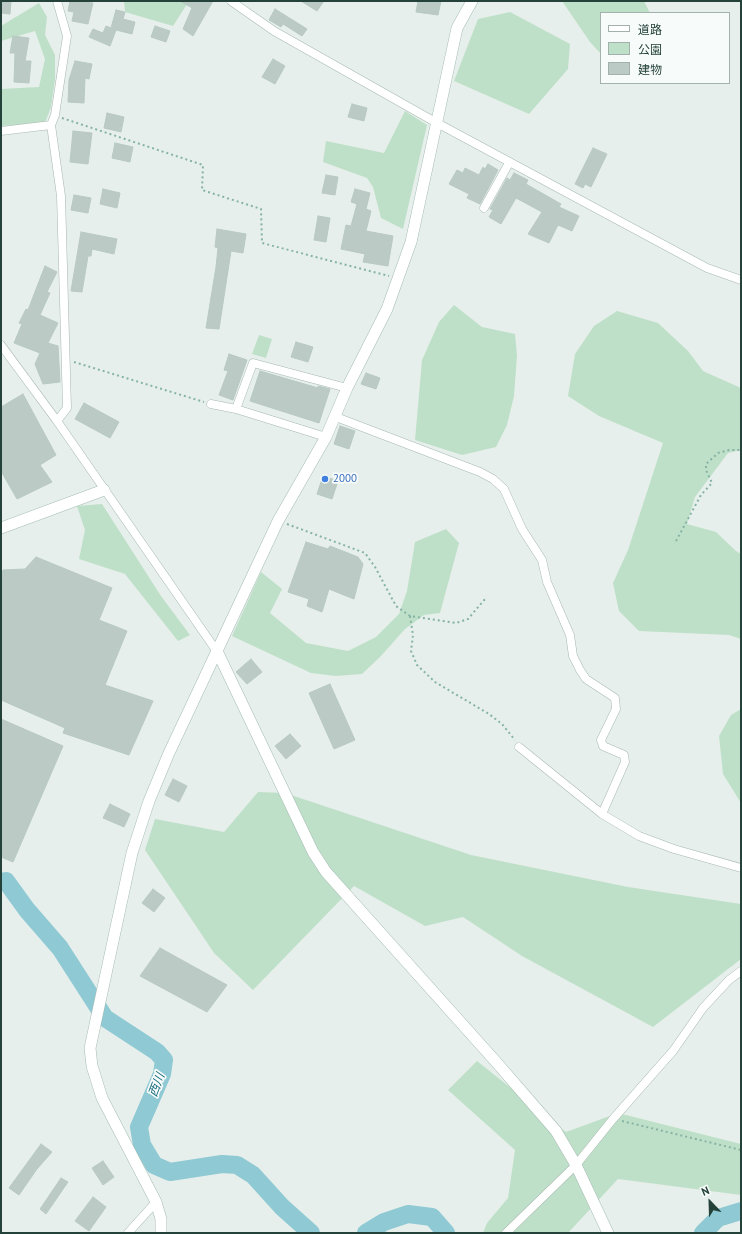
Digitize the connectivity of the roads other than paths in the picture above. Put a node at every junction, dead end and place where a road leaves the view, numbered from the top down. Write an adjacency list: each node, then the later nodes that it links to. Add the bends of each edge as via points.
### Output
1 (57, 1): 5 (street, via 67,36 55,115)
2 (231, 1): 4 (street, via 274,31)
3 (472, 1): 4 (street, via 457,28)
4 (437, 124): 7 (street); 11 (street, via 411,242 399,279 387,309)
5 (50, 125): 6 (street); 15 (street, via 61,196 67,408)
6 (1, 131)
7 (509, 162): 8 (street); 9 (street, via 707,268)
8 (484, 208)
9 (741, 280)
10 (1, 345): 15 (street)
11 (347, 388): 13 (street, via 253,363); 14 (street)
12 (211, 404): 13 (street)
13 (236, 409): 16 (street)
14 (336, 417): 16 (street); 21 (street, via 480,472 504,489 522,529 542,560 547,582 570,635 573,656 580,670 586,678 615,698 616,709 600,740 603,746 624,755 625,762)
15 (57, 421): 17 (street)
16 (326, 437): 19 (street, via 278,521)
17 (104, 490): 18 (street); 19 (street)
18 (2, 528)
19 (218, 653): 24 (street, via 313,852 326,872 556,1131); 25 (street, via 169,753 149,801 132,853 90,1048 92,1066 102,1098)
20 (519, 747): 21 (street)
21 (602, 814): 22 (street, via 639,836)
22 (741, 868)
23 (741, 971): 24 (street, via 703,1008 673,1052)
24 (576, 1165): 28 (street); 29 (street)
25 (156, 1202): 26 (street); 27 (street, via 161,1218)
26 (128, 1233)
27 (161, 1233)
28 (506, 1233)
29 (608, 1233)

